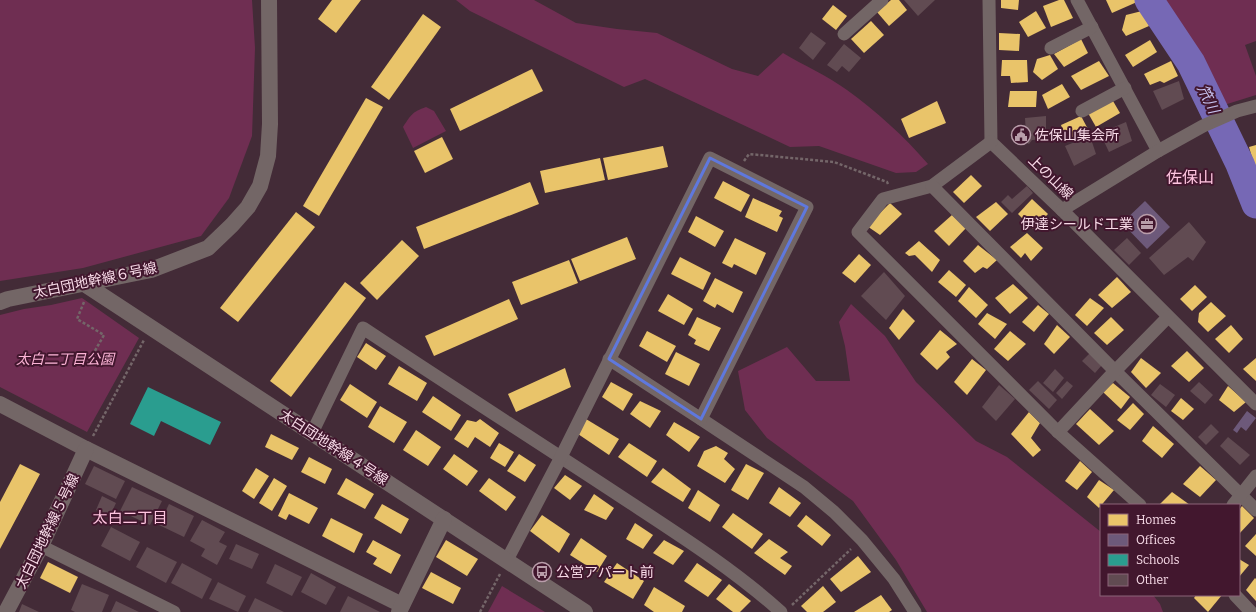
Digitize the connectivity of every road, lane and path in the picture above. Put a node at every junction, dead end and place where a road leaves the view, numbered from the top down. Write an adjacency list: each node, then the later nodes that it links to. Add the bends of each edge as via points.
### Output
1 (269, 0): 17 (street, 太白団地幹線６号線, via 268,156 260,186 248,206 208,248 151,270)
2 (882, 0): 6 (street)
3 (989, 0): 11 (street)
4 (1077, 0): 5 (street)
5 (1092, 27): 7 (street); 8 (street)
6 (844, 34)
7 (1051, 48)
8 (1125, 88): 10 (street); 12 (street)
9 (1256, 106): 12 (street, via 1237,110)
10 (1082, 111)
11 (991, 142): 14 (street); 16 (street, 上の山線)
12 (1158, 151): 16 (street)
13 (749, 154): 15 (path, via 834,162 887,182)
14 (932, 186): 15 (street); 24 (street)
15 (896, 196): 28 (street, via 882,200 858,232)
16 (1062, 210): 20 (street, 上の山線)
17 (83, 283): 19 (street, 太白団地幹線６号線); 21 (street, 太白団地幹線４号線)
18 (85, 299): 23 (path, via 77,319 104,335)
19 (0, 302)
20 (1168, 317): 24 (street); 26 (street, 上の山線)
21 (151, 328): 29 (street, 太白団地幹線４号線); 30 (path)
22 (609, 359): 27 (street); 27 (street, via 710,158 807,207); 31 (street)
23 (88, 363)
24 (1115, 371): 28 (street); 33 (street)
25 (0, 404): 30 (street)
26 (1256, 404)
27 (701, 419): 38 (street, via 804,487)
28 (1058, 432): 34 (street)
29 (312, 433): 31 (street, via 363,328); 37 (street, 太白団地幹線４号線)
30 (86, 449): 39 (street, 太白団地幹線５号線); 42 (street)
31 (561, 457): 40 (street); 43 (street, via 686,539)
32 (1256, 476): 33 (street)
33 (1242, 495): 35 (street); 36 (street)
34 (1139, 504)
35 (1234, 504)
36 (1256, 510)
37 (444, 519): 40 (street, 太白団地幹線４号線); 42 (street)
38 (862, 540): 43 (path); 48 (street, via 894,579)
39 (41, 546): 44 (street, 太白団地幹線５号線); 45 (street)
40 (507, 560): 46 (path); 47 (street, 太白団地幹線４号線)
41 (1236, 596): 49 (street)
42 (401, 609)
43 (786, 609)
44 (6, 612)
45 (174, 612)
46 (480, 612)
47 (585, 612)
48 (915, 612)
49 (1251, 612)

